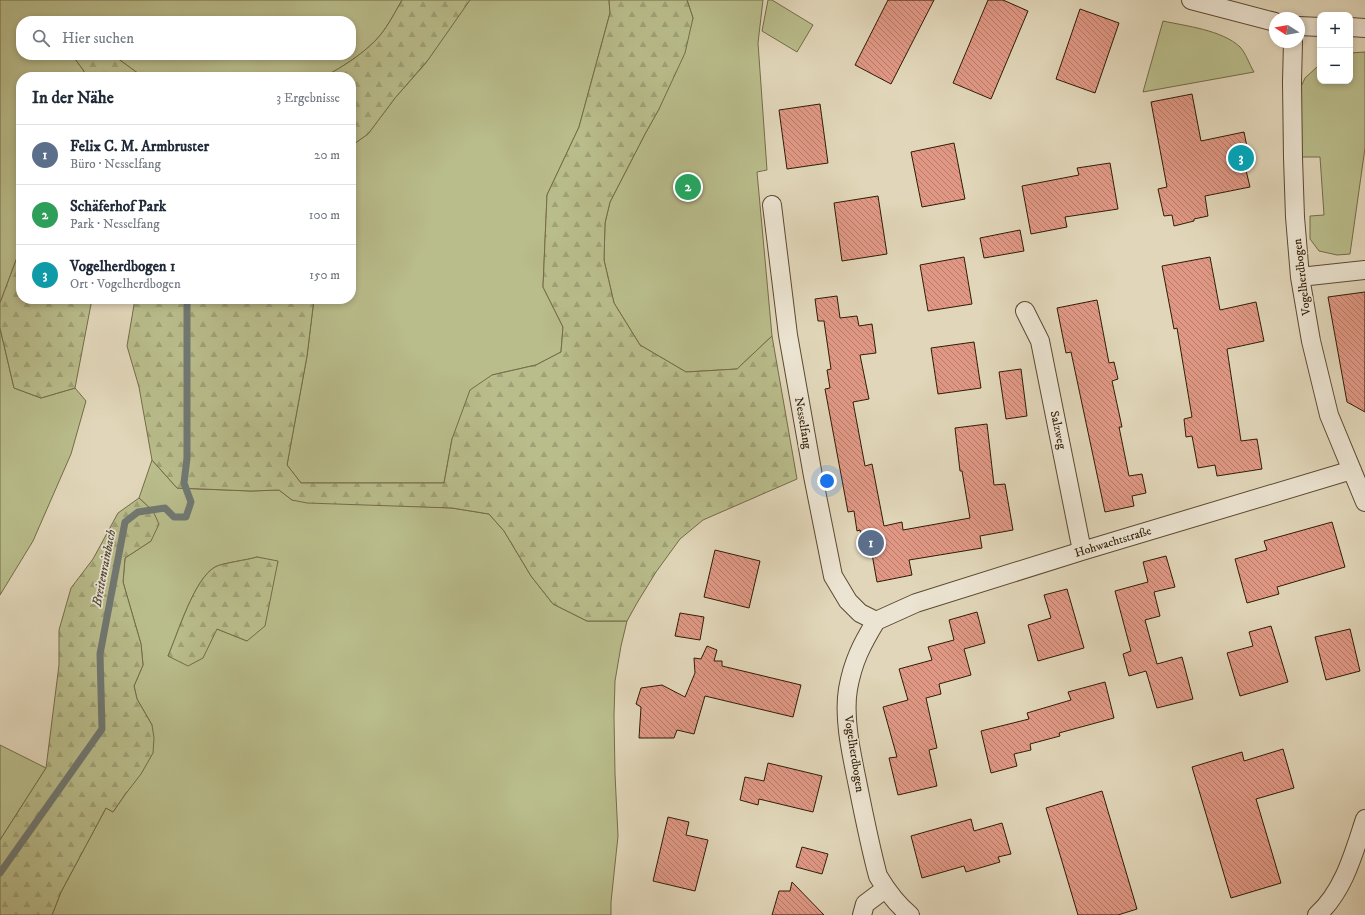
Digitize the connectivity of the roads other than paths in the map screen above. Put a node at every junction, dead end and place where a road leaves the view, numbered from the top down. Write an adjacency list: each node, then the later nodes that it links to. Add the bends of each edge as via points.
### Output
1 (1191, 0): 2 (street)
2 (1269, 20)
3 (1305, 26): 4 (street)
4 (1317, 27)
5 (1353, 27): 6 (street)
6 (1365, 28)
7 (1293, 48): 10 (street, Vogelherdbogen, via 1295,202)
8 (772, 205): 15 (street, Nesselfang, via 788,335 833,576 848,601 860,613)
9 (1365, 270): 10 (street)
10 (1300, 277): 12 (street, Vogelherdbogen, via 1311,341 1329,415)
11 (1025, 311): 14 (street, Salzweg, via 1040,341)
12 (1352, 470): 13 (street, Vogelherdbogen); 14 (street, Hohwachtstraße)
13 (1365, 502)
14 (1082, 551): 15 (street, Hohwachtstraße, via 916,603)
15 (876, 621): 17 (street, Vogelherdbogen, via 862,642 855,660 848,690 847,721 872,853 878,876)
16 (1365, 819): 18 (street, via 1351,863)
17 (886, 889): 19 (street, via 865,904); 20 (street, Vogelherdbogen, via 899,907)
18 (1326, 912)
19 (862, 915)
20 (910, 915)

